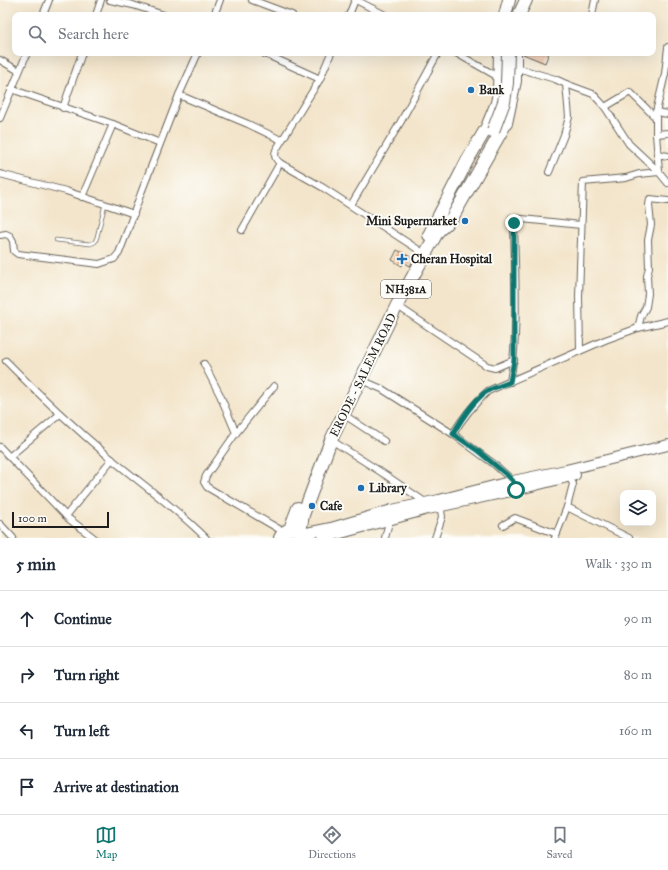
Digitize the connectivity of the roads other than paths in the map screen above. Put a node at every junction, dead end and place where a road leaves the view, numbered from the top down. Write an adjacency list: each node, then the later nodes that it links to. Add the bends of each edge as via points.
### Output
1 (49, 0): 11 (street)
2 (101, 0): 12 (street)
3 (110, 0): 13 (street)
4 (220, 0): 14 (street)
5 (252, 0): 15 (street)
6 (356, 0): 16 (street); 17 (street)
7 (509, 0): 18 (highway)
8 (517, 0): 19 (highway)
9 (526, 0): 20 (highway)
10 (595, 0): 21 (street)
11 (44, 12)
12 (97, 12)
13 (155, 12)
14 (215, 12)
15 (284, 12)
16 (350, 12)
17 (379, 12)
18 (506, 12)
19 (514, 12)
20 (520, 12)
21 (593, 12)
22 (668, 47): 40 (street)
23 (26, 56): 35 (street)
24 (81, 56): 44 (street)
25 (197, 56): 42 (street)
26 (270, 56): 37 (street)
27 (330, 56): 37 (street)
28 (436, 56): 63 (street)
29 (461, 56): 36 (street)
30 (508, 56): 67 (highway, bridge, via 504,102 493,130)
31 (515, 56): 34 (highway, ERODE - SALEM ROAD / NH381A)
32 (500, 58): 34 (street); 36 (highway, ERODE - SALEM ROAD / NH381A)
33 (0, 60): 35 (street)
34 (515, 67): 38 (highway, ERODE - SALEM ROAD / NH381A); 39 (street)
35 (19, 71): 41 (street)
36 (500, 78): 38 (street); 70 (highway, ERODE - SALEM ROAD / NH381A, via 497,103 488,127 467,161)
37 (320, 79): 51 (street)
38 (515, 81): 67 (highway, ERODE - SALEM ROAD / NH381A, via 506,122 452,218)
39 (566, 84): 43 (street, via 593,94); 56 (street, via 569,117)
40 (666, 84): 46 (street)
41 (11, 88): 44 (street); 47 (street)
42 (179, 95): 51 (street); 52 (street)
43 (605, 107): 46 (street, via 630,92); 57 (street, via 629,144)
44 (63, 108): 48 (street)
45 (668, 114): 46 (street)
46 (656, 115): 50 (street)
47 (0, 118)
48 (113, 124): 52 (street); 60 (street)
49 (668, 133): 50 (street)
50 (656, 134): 53 (street)
51 (281, 140): 55 (street, via 274,157)
52 (160, 143): 64 (street)
53 (657, 154): 54 (street); 57 (street)
54 (668, 156)
55 (280, 163): 63 (street); 66 (street)
56 (549, 172)
57 (659, 172): 59 (street); 65 (street, via 584,182)
58 (0, 174): 60 (street)
59 (667, 181)
60 (82, 197): 62 (street)
61 (668, 201): 73 (street, via 650,199 648,294)
62 (105, 204): 64 (street); 69 (lane, via 95,242 90,244)
63 (351, 205): 70 (street)
64 (134, 214): 68 (street, via 119,253 114,259 99,264 18,254 14,251 10,236)
65 (581, 224): 74 (street); 75 (street, via 512,218 515,288)
66 (242, 230)
67 (438, 231): 70 (highway, ERODE - SALEM ROAD / NH381A)
68 (0, 235)
69 (56, 240)
70 (423, 252): 71 (highway, ERODE - SALEM ROAD / NH381A)
71 (395, 304): 75 (street, via 487,366 496,368); 78 (highway, ERODE - SALEM ROAD / NH381A)
72 (668, 322): 73 (street)
73 (638, 328): 74 (street)
74 (580, 350): 79 (street)
75 (514, 360): 79 (street)
76 (6, 361): 81 (street)
77 (204, 364): 83 (street)
78 (358, 378): 82 (highway, ERODE - SALEM ROAD / NH381A); 84 (street, via 382,389); 101 (highway, ERODE - SALEM ROAD / NH381A, via 326,439 299,503)
79 (510, 382): 84 (street, via 488,391 462,419)
80 (274, 386): 83 (street)
81 (60, 414): 90 (street); 91 (street)
82 (343, 414): 85 (highway, ERODE - SALEM ROAD / NH381A); 86 (street)
83 (236, 433): 101 (street, via 204,482 207,487)
84 (453, 434): 93 (street, via 478,451)
85 (330, 440): 94 (street); 101 (highway, ERODE - SALEM ROAD / NH381A, via 303,515)
86 (384, 441)
87 (668, 445): 92 (main road)
88 (0, 447): 90 (street)
89 (668, 451): 92 (main road)
90 (9, 457): 98 (street)
91 (112, 459): 98 (street); 105 (street, via 158,494)
92 (568, 473): 93 (main road); 96 (street, via 573,484)
93 (515, 485): 95 (main road)
94 (425, 502): 95 (main road); 97 (main road)
95 (440, 503): 97 (main road); 108 (street, via 442,517)
96 (567, 507): 102 (street); 109 (street)
97 (390, 514): 101 (main road); 106 (main road); 107 (street)
98 (66, 516): 104 (street)
99 (0, 524): 103 (street)
100 (503, 524): 102 (street, via 515,518)
101 (290, 535)
102 (556, 536)
103 (13, 538)
104 (94, 538)
105 (206, 538)
106 (323, 538)
107 (385, 538)
108 (435, 538)
109 (629, 538)

